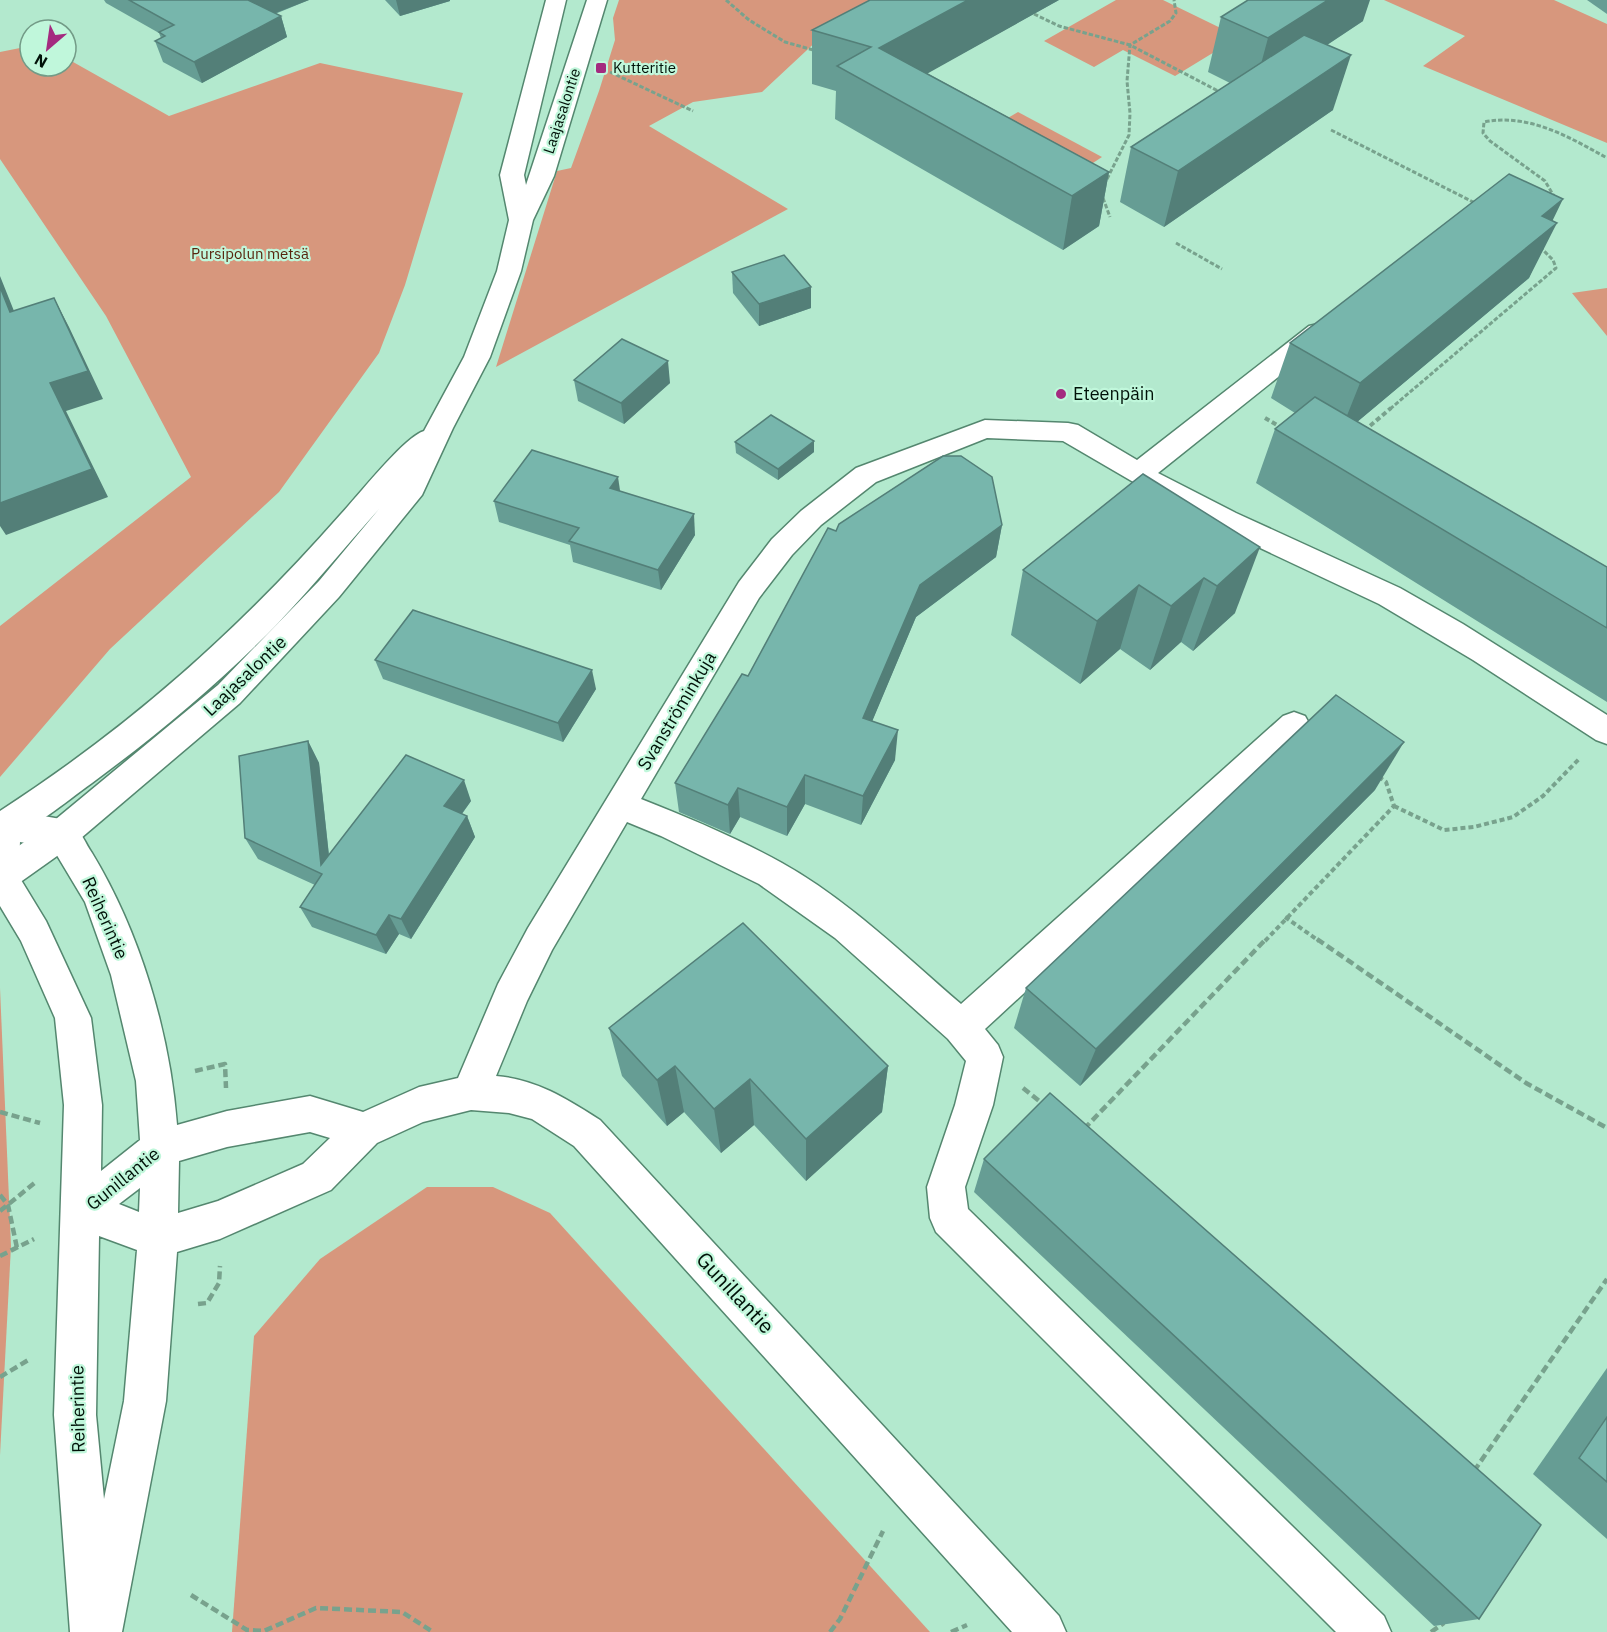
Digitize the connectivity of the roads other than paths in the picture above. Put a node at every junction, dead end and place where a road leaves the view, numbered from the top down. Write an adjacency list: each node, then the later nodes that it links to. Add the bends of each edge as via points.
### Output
1 (556, 0): 3 (street, Laajasalontie, via 512,175)
2 (597, 0): 3 (street, Laajasalontie, via 542,176)
3 (521, 220): 5 (street, Laajasalontie, via 509,271 477,357)
4 (1333, 320): 6 (street)
5 (439, 428): 10 (street, Laajasalontie, via 387,478 267,615 197,680 68,782); 11 (street, Laajasalontie, via 412,488 329,589 229,694)
6 (1139, 473): 8 (street, via 1181,499 1407,605); 9 (street, Svanströminkuja, via 1068,432 985,429 866,474 789,540 749,590)
7 (1294, 725): 13 (street)
8 (1607, 730)
9 (620, 805): 13 (street, via 771,874 847,927); 14 (street, Svanströminkuja, via 535,948)
10 (2, 827): 11 (street); 12 (street)
11 (62, 834): 12 (street, Laajasalontie); 16 (street, Reiherintie, via 100,897 129,975 155,1081)
12 (0, 877): 17 (street, Reiherintie, via 34,932 73,1018 83,1105)
13 (973, 1042): 22 (street, via 974,1105 946,1187 950,1218)
14 (471, 1092): 15 (street, Gunillantie, via 419,1105); 21 (street, Gunillantie, via 509,1095 541,1104 587,1132)
15 (364, 1130): 16 (street, Gunillantie, via 310,1114 226,1129); 18 (street, Gunillantie, via 317,1177 220,1220)
16 (160, 1148): 17 (street, Gunillantie); 18 (street, Reiherintie)
17 (81, 1210): 18 (street, Gunillantie); 19 (street, Reiherintie, via 75,1415)
18 (158, 1238): 20 (street, Reiherintie, via 145,1401)
19 (93, 1632)
20 (99, 1632)
21 (1043, 1632)
22 (1368, 1632)

